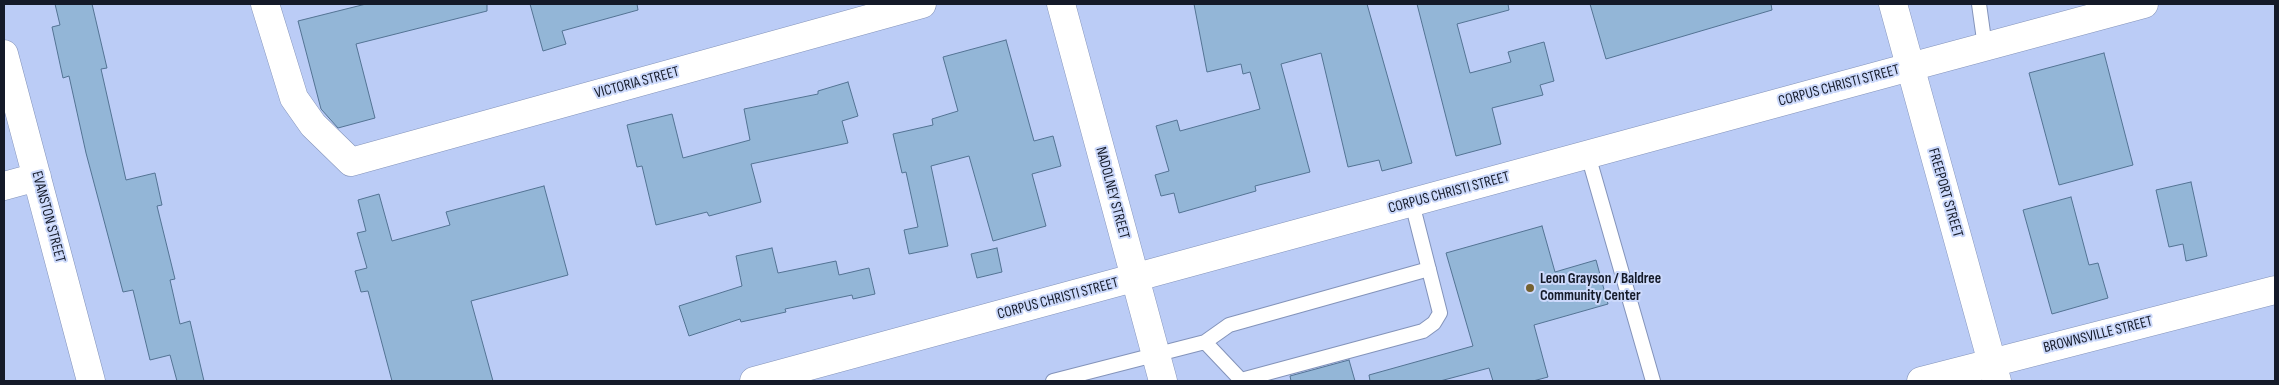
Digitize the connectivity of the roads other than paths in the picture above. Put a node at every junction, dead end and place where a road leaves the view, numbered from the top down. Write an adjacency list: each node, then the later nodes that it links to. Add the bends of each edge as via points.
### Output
1 (265, 4): 2 (street, VICTORIA STREET, via 294,98 312,125 351,162)
2 (922, 4)
3 (1061, 4): 15 (street, NADOLNEY STREET)
4 (1893, 4): 9 (street, FREEPORT STREET)
5 (1979, 4): 7 (lane)
6 (2144, 4): 7 (street, CORPUS CHRISTI STREET)
7 (1985, 47): 9 (street, CORPUS CHRISTI STREET)
8 (4, 54): 11 (street, EVANSTON STREET)
9 (1910, 66): 10 (street, CORPUS CHRISTI STREET); 19 (street, FREEPORT STREET)
10 (1588, 155): 13 (street, CORPUS CHRISTI STREET); 24 (lane)
11 (37, 176): 12 (street); 20 (street, EVANSTON STREET)
12 (4, 186)
13 (1412, 203): 14 (lane); 15 (street, CORPUS CHRISTI STREET)
14 (1429, 269): 17 (lane, via 1229,325); 17 (lane, via 1440,313 1434,323 1423,330 1241,380)
15 (1134, 278): 18 (street, NADOLNEY STREET); 21 (street, CORPUS CHRISTI STREET)
16 (2275, 290): 19 (street, BROWNSVILLE STREET)
17 (1206, 342): 18 (lane)
18 (1156, 355): 22 (lane); 23 (street, NADOLNEY STREET)
19 (1995, 371): 25 (street, BROWNSVILLE STREET)
20 (91, 381)
21 (754, 381)
22 (1053, 381)
23 (1163, 381)
24 (1653, 381)
25 (1921, 381)

